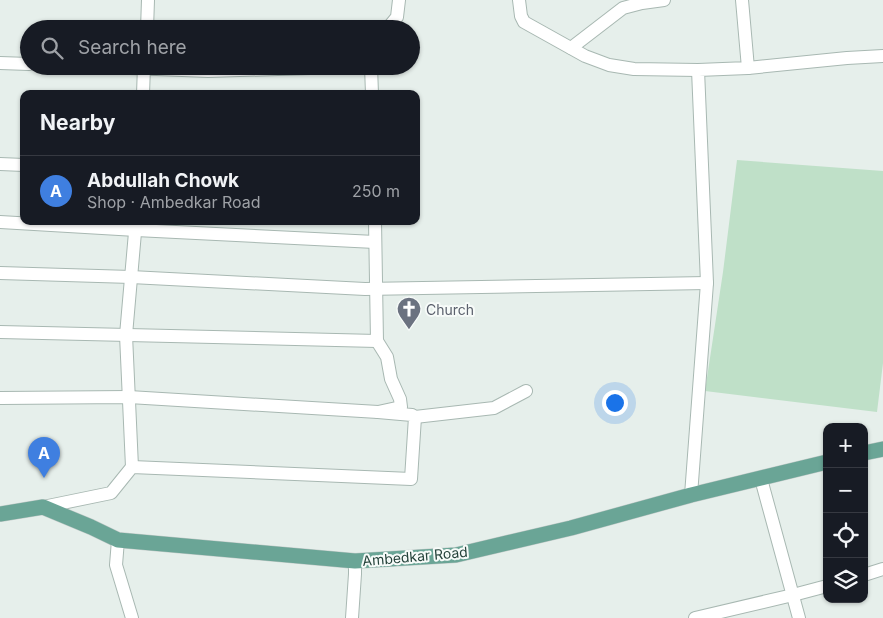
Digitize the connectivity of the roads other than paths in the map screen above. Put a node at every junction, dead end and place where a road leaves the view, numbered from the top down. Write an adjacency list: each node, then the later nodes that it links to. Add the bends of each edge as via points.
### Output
1 (148, 0): 6 (street)
2 (398, 0): 7 (street)
3 (519, 0): 8 (street, via 524,22)
4 (664, 0): 8 (street, via 623,8)
5 (742, 0): 12 (street)
6 (147, 20)
7 (394, 20)
8 (571, 48): 13 (street, via 596,61 624,68)
9 (883, 56): 12 (street)
10 (0, 63): 11 (street)
11 (20, 64)
12 (748, 68): 13 (street)
13 (698, 70): 28 (street)
14 (144, 75): 16 (street)
15 (371, 75): 17 (street)
16 (143, 90)
17 (372, 90)
18 (0, 164): 19 (street)
19 (20, 166)
20 (0, 222): 21 (street)
21 (20, 223)
22 (102, 225): 24 (street)
23 (375, 225): 25 (street)
24 (136, 226): 25 (street); 27 (street)
25 (375, 242): 29 (street)
26 (0, 273): 27 (street)
27 (131, 278): 29 (street); 31 (street)
28 (708, 283): 29 (street); 43 (street)
29 (376, 288): 32 (street)
30 (0, 332): 31 (street)
31 (126, 334): 32 (street); 34 (street)
32 (377, 341): 36 (street, via 387,357 401,407)
33 (526, 391): 37 (street, via 494,408)
34 (129, 397): 35 (street); 36 (street); 41 (street)
35 (0, 398)
36 (378, 412): 37 (street)
37 (416, 417): 41 (street, via 411,479)
38 (883, 449): 39 (main road)
39 (868, 452)
40 (823, 463): 42 (main road, Ambedkar Road)
41 (132, 467): 44 (street, via 111,493)
42 (761, 479): 43 (main road, Ambedkar Road); 51 (street)
43 (691, 495): 47 (main road, Ambedkar Road, via 456,555)
44 (43, 507): 45 (main road); 46 (main road, Ambedkar Road)
45 (0, 514)
46 (118, 540): 47 (main road, Ambedkar Road); 52 (street, via 116,565)
47 (354, 560): 53 (street)
48 (883, 569): 49 (street)
49 (868, 573)
50 (823, 587): 51 (street)
51 (793, 596): 54 (street); 55 (street)
52 (132, 618)
53 (352, 618)
54 (695, 618)
55 (799, 618)

